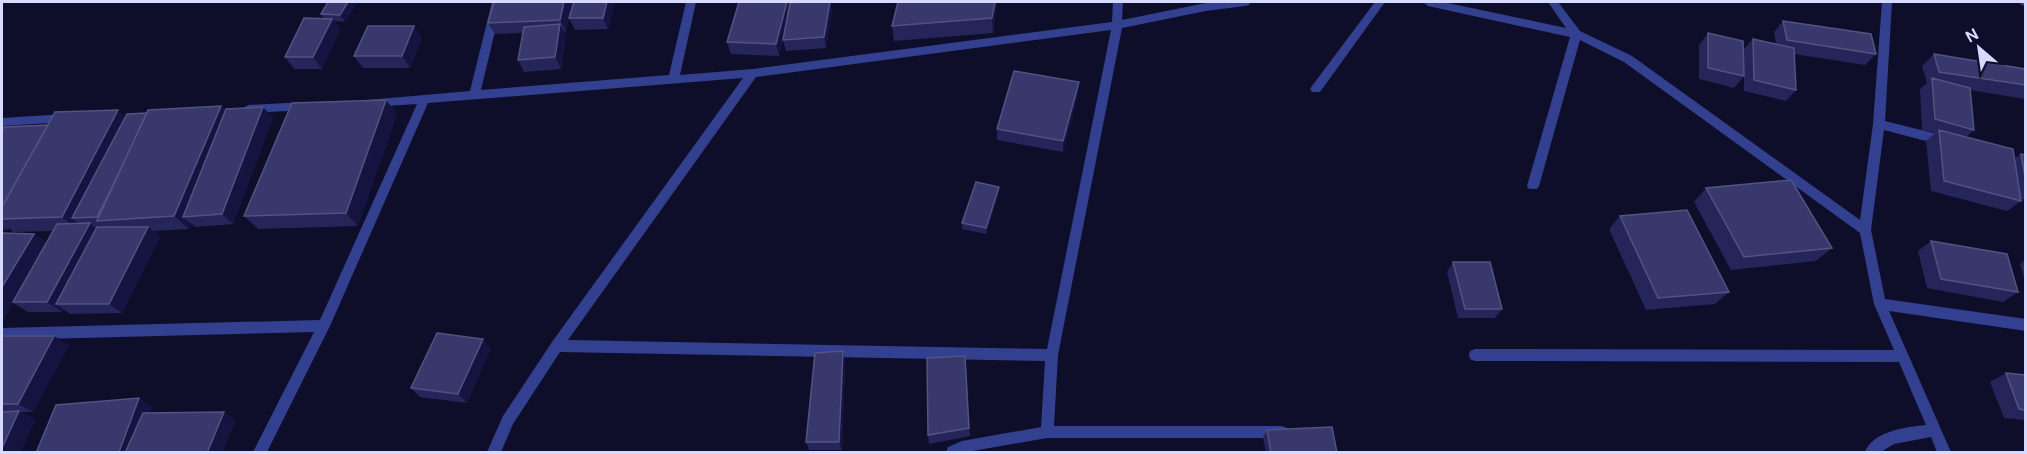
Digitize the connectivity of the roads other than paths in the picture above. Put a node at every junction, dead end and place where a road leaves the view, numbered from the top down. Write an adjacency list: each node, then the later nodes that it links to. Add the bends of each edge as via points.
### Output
1 (497, 2): 14 (street)
2 (691, 2): 12 (street)
3 (1118, 2): 9 (street)
4 (1245, 2): 9 (street)
5 (1380, 2): 13 (street)
6 (1428, 2): 10 (street)
7 (1552, 2): 10 (street)
8 (1887, 2): 21 (street)
9 (1117, 25): 11 (street); 30 (street)
10 (1576, 34): 23 (street); 24 (street, via 1628,59)
11 (753, 74): 12 (street); 29 (street)
12 (674, 78): 14 (street)
13 (1316, 88)
14 (474, 96): 15 (street)
15 (424, 100): 16 (street); 27 (street)
16 (354, 104)
17 (319, 106): 18 (street)
18 (237, 110)
19 (72, 118): 20 (street)
20 (2, 122)
21 (1880, 124): 22 (street); 24 (street)
22 (1958, 144)
23 (1533, 186)
24 (1865, 230): 25 (street)
25 (1880, 304): 26 (street); 32 (street)
26 (2025, 325)
27 (324, 326): 28 (street); 36 (street)
28 (2, 334)
29 (557, 346): 30 (street); 37 (street, via 508,420)
30 (1052, 355): 34 (street)
31 (1475, 355): 32 (street)
32 (1901, 356): 33 (street)
33 (1934, 430): 39 (street, via 1896,436 1878,445); 40 (street)
34 (1047, 432): 35 (street); 38 (street, via 962,447)
35 (1298, 432)
36 (260, 453)
37 (494, 453)
38 (953, 453)
39 (1872, 453)
40 (1944, 453)

